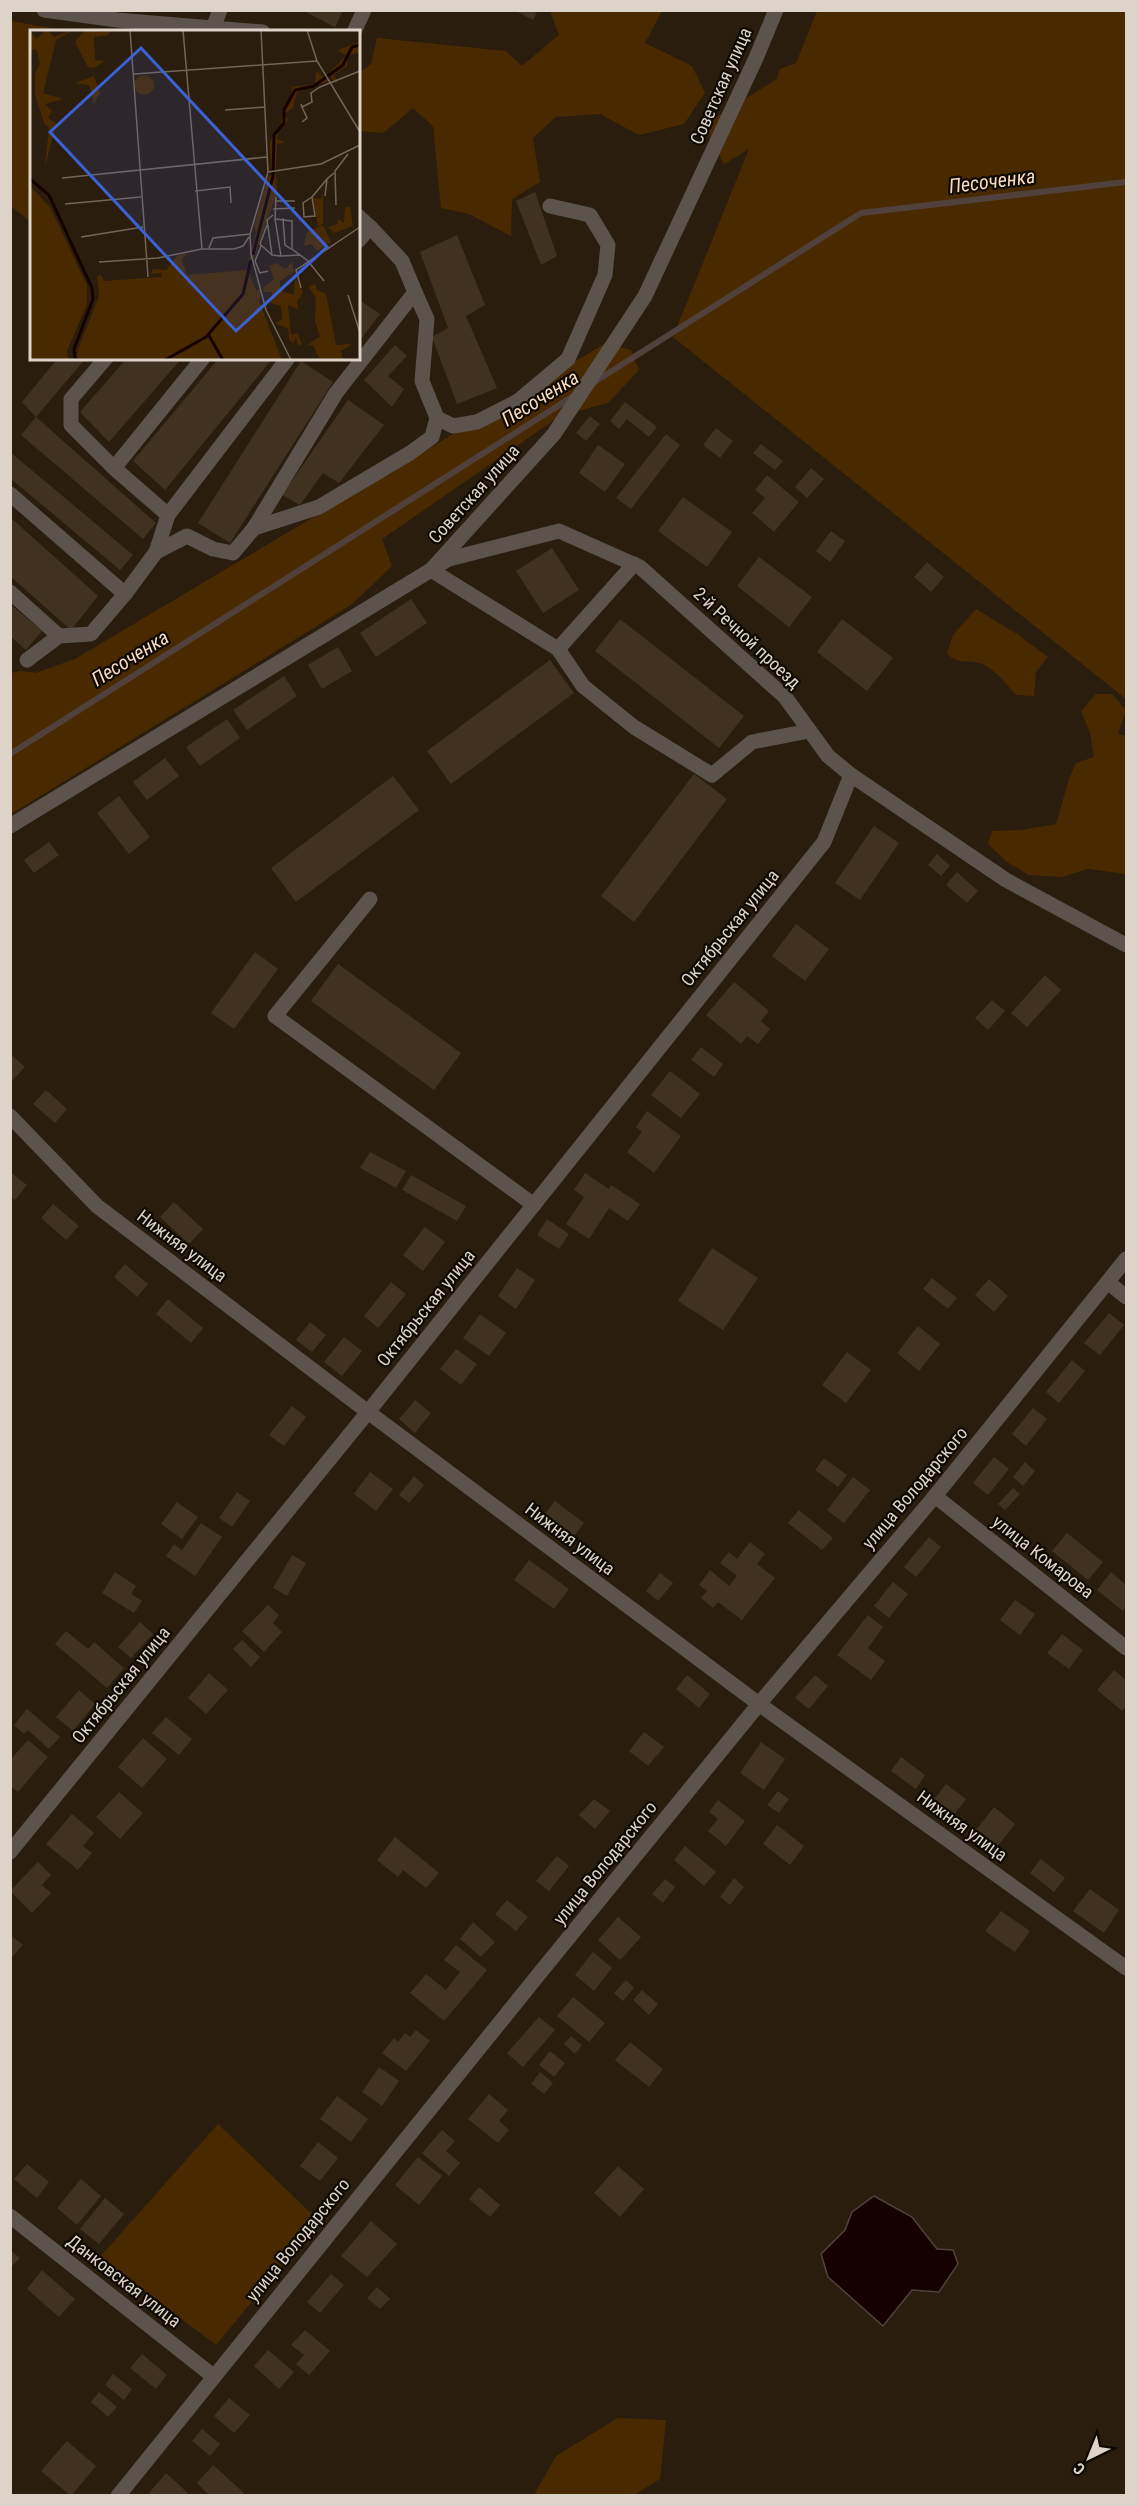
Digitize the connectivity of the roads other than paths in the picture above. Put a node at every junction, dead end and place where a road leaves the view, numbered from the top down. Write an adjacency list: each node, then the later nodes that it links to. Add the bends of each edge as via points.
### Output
1 (44, 10): 5 (street)
2 (220, 10): 5 (street)
3 (364, 10): 6 (street)
4 (776, 10): 20 (street, Советская улица, via 648,288 554,434)
5 (213, 30)
6 (355, 30)
7 (550, 206): 13 (street, via 590,215 608,245 605,275 568,359 518,401 477,422 453,426)
8 (364, 221): 9 (street, via 402,261)
9 (415, 292): 13 (street, via 427,319 422,381); 17 (street, via 336,393)
10 (104, 360): 14 (street, via 71,399 71,424)
11 (201, 360): 14 (street)
12 (286, 360): 16 (street)
13 (437, 418): 17 (street, via 432,436 410,453 319,507)
14 (114, 468): 16 (street)
15 (10, 494): 22 (street)
16 (168, 515): 18 (street)
17 (254, 528): 18 (street, via 233,553 213,549 187,536)
18 (156, 552): 22 (street)
19 (633, 564): 20 (street, 2-й Речной проезд, via 559,531 449,559); 24 (street); 26 (street, 2-й Речной проезд, via 785,697)
20 (430, 570): 24 (street); 28 (street, Советская улица)
21 (10, 592): 23 (street)
22 (125, 594): 23 (street, via 91,634)
23 (59, 636): 25 (street)
24 (558, 649): 26 (street, via 583,686 634,727 712,775 752,742)
25 (27, 660)
26 (809, 730): 27 (street, 2-й Речной проезд, via 828,756)
27 (851, 775): 30 (street, 2-й Речной проезд, via 1006,880); 32 (street, Октябрьская улица, via 824,842)
28 (10, 826)
29 (370, 899): 32 (street, via 275,1016)
30 (1126, 945)
31 (10, 1116): 36 (street, Нижняя улица, via 97,1206)
32 (534, 1204): 36 (street, Октябрьская улица)
33 (1126, 1259): 34 (street, улица Володарского)
34 (1109, 1283): 35 (street); 37 (street, улица Володарского)
35 (1126, 1297)
36 (368, 1412): 39 (street, Нижняя улица); 40 (street, Октябрьская улица)
37 (934, 1496): 38 (street, улица Комарова); 39 (street, улица Володарского)
38 (1126, 1648)
39 (759, 1704): 41 (street, Нижняя улица); 43 (street, улица Володарского)
40 (10, 1852)
41 (1126, 1968)
42 (10, 2216): 43 (street, Данковская улица)
43 (213, 2376): 44 (street, улица Володарского)
44 (118, 2496)

